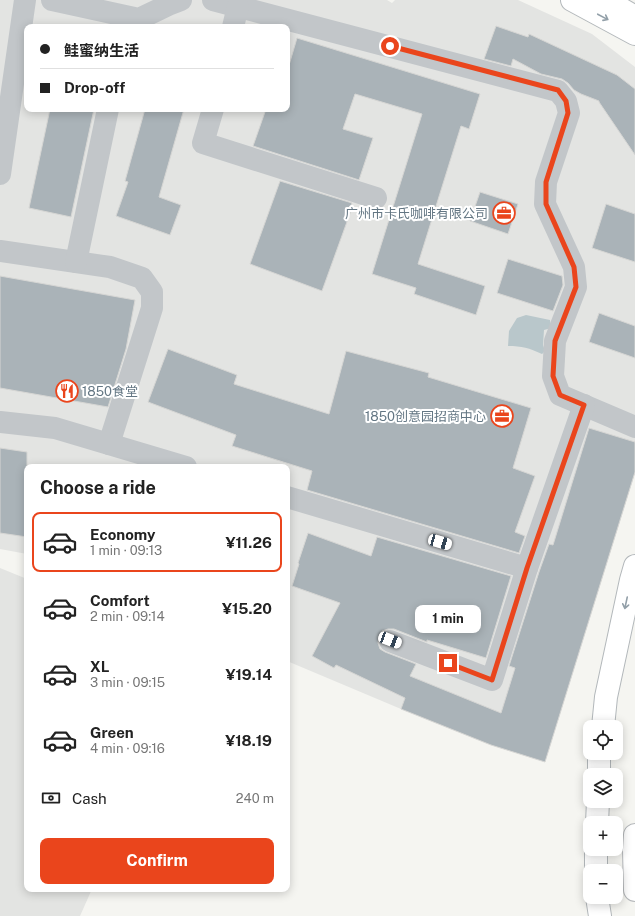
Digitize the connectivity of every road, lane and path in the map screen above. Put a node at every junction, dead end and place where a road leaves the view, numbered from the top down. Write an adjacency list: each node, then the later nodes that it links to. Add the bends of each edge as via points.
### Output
1 (25, 0): 15 (street)
2 (52, 0): 9 (street)
3 (181, 0): 9 (street)
4 (213, 0): 7 (street)
5 (572, 0): 12 (main road, one-way to 12)
6 (606, 0): 8 (main road)
7 (236, 17): 10 (street)
8 (635, 17)
9 (127, 22)
10 (267, 24)
11 (290, 29): 19 (street, via 558,90 566,101 568,113 546,182 546,204 574,267 576,287 555,341 553,376 560,395)
12 (635, 34)
13 (107, 112): 18 (street)
14 (212, 112): 16 (street, via 203,143)
15 (0, 174)
16 (376, 198)
17 (0, 250): 18 (street)
18 (76, 262): 22 (street, via 110,267 142,278 152,292 152,308)
19 (584, 405): 21 (street); 26 (street)
20 (0, 422): 22 (street, via 55,428)
21 (635, 426)
22 (109, 444): 23 (street)
23 (176, 464)
24 (290, 498): 26 (street)
25 (635, 566): 28 (main road, one-way to 28, via 606,697)
26 (527, 568): 27 (street, via 492,680)
27 (390, 640)
28 (604, 720)
29 (634, 843): 30 (main road)
30 (635, 890)
31 (599, 904): 32 (main road)
32 (600, 916)

